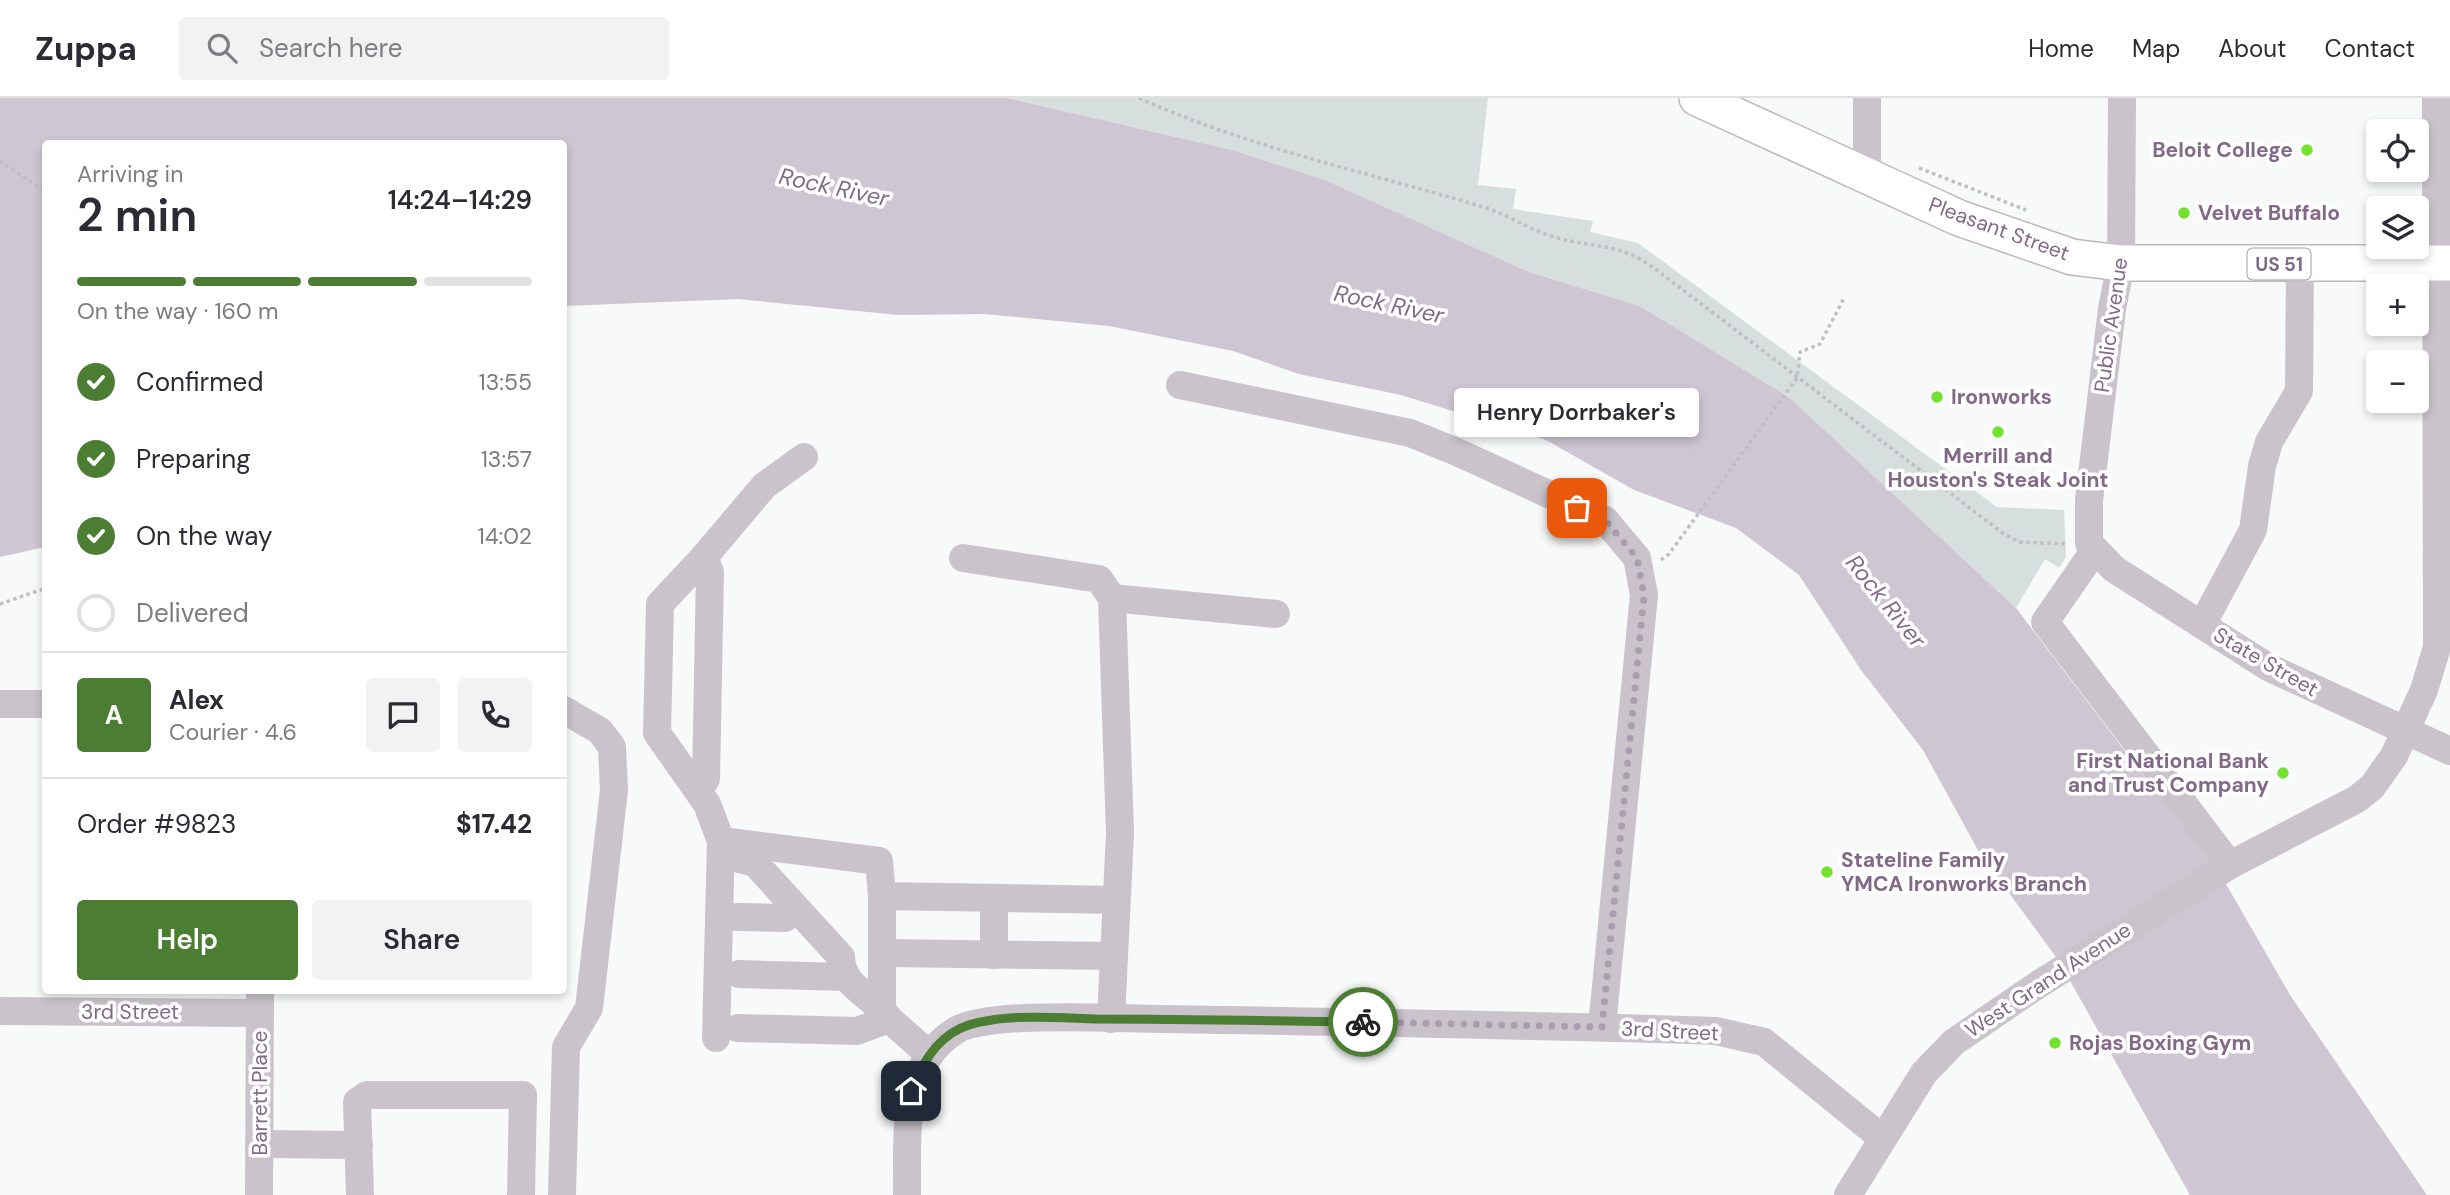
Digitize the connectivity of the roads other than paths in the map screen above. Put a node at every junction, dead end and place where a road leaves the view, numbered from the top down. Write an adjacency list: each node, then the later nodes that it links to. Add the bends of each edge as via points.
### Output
1 (1697, 98): 5 (main road, Pleasant Street / US 51)
2 (1867, 98): 5 (street)
3 (2122, 98): 6 (street, Public Avenue)
4 (2436, 98): 7 (street, West Grand Avenue)
5 (1867, 176): 6 (main road, Pleasant Street / US 51, via 2028,243 2072,257)
6 (2121, 263): 8 (main road, Pleasant Street / US 51); 11 (street, Public Avenue, via 2089,500)
7 (2443, 263): 8 (main road, Pleasant Street / US 51); 20 (street, West Grand Avenue, via 2437,647)
8 (2300, 264): 16 (street, via 2299,391 2269,442 2253,530)
9 (1180, 385): 40 (street, via 1410,433 1605,520 1637,558 1644,595)
10 (804, 457): 12 (street, via 764,486)
11 (2091, 547): 16 (street, State Street, via 2115,569); 24 (street, via 2045,622)
12 (704, 557): 22 (street, via 709,572 706,779); 22 (street, via 660,604 657,733)
13 (963, 558): 14 (street, via 1099,579)
14 (1112, 598): 15 (street); 27 (street, via 1119,819)
15 (1276, 614)
16 (2202, 625): 20 (street, State Street, via 2286,676)
17 (0, 704): 18 (street)
18 (42, 704)
19 (567, 712): 42 (street, via 600,731 612,747 614,790 589,1008 566,1047)
20 (2405, 731): 21 (street, State Street); 24 (street, West Grand Avenue, via 2381,778 2357,799)
21 (2450, 751)
22 (698, 791): 23 (street)
23 (732, 847): 25 (street, via 879,861); 29 (street, via 743,873); 30 (street, via 755,863); 38 (street, via 727,1033 857,1031)
24 (2230, 865): 44 (street, West Grand Avenue, via 1954,1042 1924,1073)
25 (882, 896): 26 (street); 31 (street)
26 (995, 898): 27 (street); 32 (street)
27 (1116, 900): 33 (street)
28 (737, 917): 29 (street)
29 (785, 918): 30 (street)
30 (813, 939): 35 (street, via 826,965)
31 (883, 953): 32 (street); 38 (street)
32 (995, 955): 33 (street)
33 (1114, 956): 39 (street)
34 (739, 974): 35 (street)
35 (844, 974): 38 (street, via 855,989)
36 (260, 1002): 37 (street, 3rd Street); 45 (street, Barrett Place)
37 (0, 1011)
38 (886, 1013): 41 (street)
39 (1111, 1019): 40 (street, 3rd Street); 41 (street, 3rd Street, via 977,1022 957,1030)
40 (1602, 1027): 44 (street, 3rd Street, via 1716,1031 1764,1042)
41 (930, 1055): 51 (street, via 911,1091)
42 (565, 1094): 43 (street); 50 (street)
43 (523, 1095): 46 (street, via 367,1095 357,1102); 49 (street)
44 (1882, 1138): 52 (street, West Grand Avenue)
45 (259, 1143): 46 (street); 47 (street, Barrett Place)
46 (359, 1146): 48 (street)
47 (259, 1195)
48 (360, 1195)
49 (521, 1195)
50 (562, 1195)
51 (907, 1195)
52 (1848, 1195)

